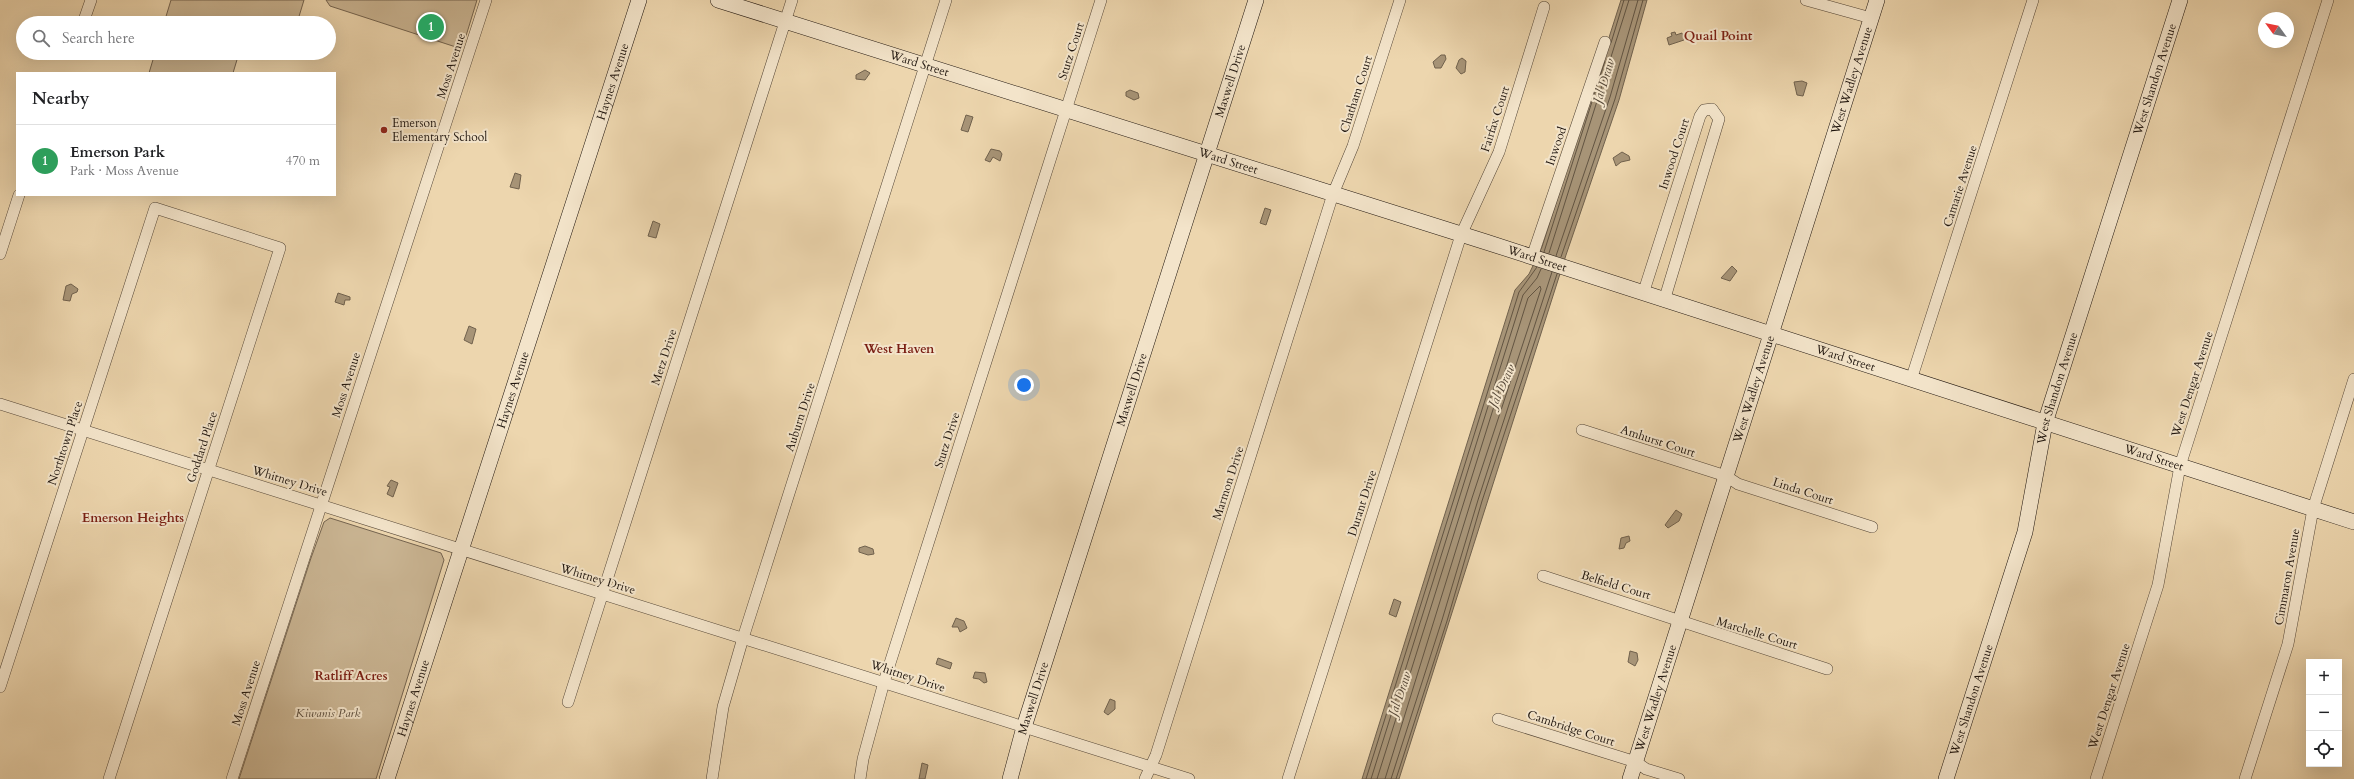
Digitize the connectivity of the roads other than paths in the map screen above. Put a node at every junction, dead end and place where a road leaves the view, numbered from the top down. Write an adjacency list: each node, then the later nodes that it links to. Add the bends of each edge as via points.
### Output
1 (91, 0): 17 (street)
2 (486, 0): 42 (street, Moss Avenue)
3 (639, 0): 46 (street, Haynes Avenue)
4 (718, 0): 19 (street, Ward Street)
5 (792, 0): 19 (street, Metz Drive)
6 (946, 0): 21 (street, Auburn Drive)
7 (1101, 0): 22 (street, Stutz Court)
8 (1256, 0): 23 (street, Maxwell Drive)
9 (1400, 0): 24 (street, Chatham Court, via 1353,146)
10 (1806, 0): 15 (street)
11 (1877, 0): 18 (street, West Wadley Avenue)
12 (2033, 0): 34 (street, Camarie Avenue)
13 (2180, 0): 36 (street, West Shandon Avenue)
14 (2328, 0): 39 (street, West Dengar Avenue)
15 (1835, 4): 18 (street)
16 (1544, 7): 27 (street, Fairfax Court, via 1499,152)
17 (86, 16)
18 (1871, 18): 32 (street, West Wadley Avenue)
19 (785, 21): 21 (street, Ward Street); 48 (street, Metz Drive)
20 (1605, 42): 29 (street, Inwood)
21 (925, 65): 22 (street, Ward Street); 50 (street, Auburn Drive)
22 (1066, 110): 23 (street, Ward Street); 52 (street, Stutz Drive)
23 (1207, 154): 24 (street, Ward Street); 56 (street, Maxwell Drive)
24 (1333, 194): 27 (street, Ward Street); 58 (street, Marmon Drive)
25 (19, 196): 28 (street)
26 (155, 208): 37 (street, Northtown Place); 40 (street, Goddard Place, via 280,248)
27 (1461, 235): 29 (street, Ward Street); 67 (street, Durant Drive)
28 (0, 254)
29 (1532, 257): 30 (street, Ward Street)
30 (1643, 294): 31 (street, Ward Street); 31 (street, Inwood Court, via 1700,116 1704,110 1712,108 1719,119)
31 (1664, 301): 32 (street, Ward Street)
32 (1770, 335): 34 (street, Ward Street); 41 (street, West Wadley Avenue)
33 (2354, 379): 43 (street, Cimmaron Avenue)
34 (1911, 380): 36 (street, Ward Street)
35 (0, 404): 37 (street, Whitney Drive)
36 (2045, 423): 39 (street, Ward Street); 70 (street, West Shandon Avenue, via 2025,532)
37 (82, 430): 40 (street, Whitney Drive); 53 (street, Northtown Place)
38 (1582, 430): 41 (street, Amhurst Court)
39 (2180, 466): 43 (street, Ward Street); 71 (street, West Dengar Avenue, via 2158,585)
40 (208, 470): 42 (street, Whitney Drive); 59 (street, Goddard Place)
41 (1726, 476): 45 (street, Linda Court, via 1738,484); 49 (street, West Wadley Avenue)
42 (321, 505): 46 (street, Whitney Drive); 60 (street, Moss Avenue)
43 (2313, 509): 44 (street, Ward Street); 72 (street, Cimmaron Avenue, via 2288,644)
44 (2354, 522)
45 (1872, 527)
46 (460, 549): 48 (street, Whitney Drive); 61 (street, Haynes Avenue)
47 (1543, 576): 49 (street, Belfield Court)
48 (601, 594): 50 (street, Whitney Drive); 54 (street, Metz Drive)
49 (1680, 619): 51 (street, Marchelle Court, via 1694,627); 57 (street, West Wadley Avenue)
50 (743, 638): 52 (street, Whitney Drive); 62 (street, Auburn Drive, via 723,707)
51 (1827, 669)
52 (884, 682): 56 (street, Whitney Drive); 63 (street, Stutz Drive)
53 (0, 687)
54 (568, 702)
55 (1498, 719): 57 (street, Cambridge Court)
56 (1024, 727): 58 (street, Whitney Drive); 64 (street, Maxwell Drive)
57 (1636, 762): 68 (street, West Wadley Avenue); 69 (street, Cambridge Court, via 1646,769)
58 (1152, 767): 65 (street, Marmon Drive); 66 (street, Whitney Drive)
59 (109, 779)
60 (232, 779)
61 (387, 779)
62 (712, 779)
63 (860, 779)
64 (1010, 779)
65 (1145, 779)
66 (1189, 779)
67 (1288, 779)
68 (1630, 779)
69 (1679, 779)
70 (1946, 779)
71 (2096, 779)
72 (2245, 779)

